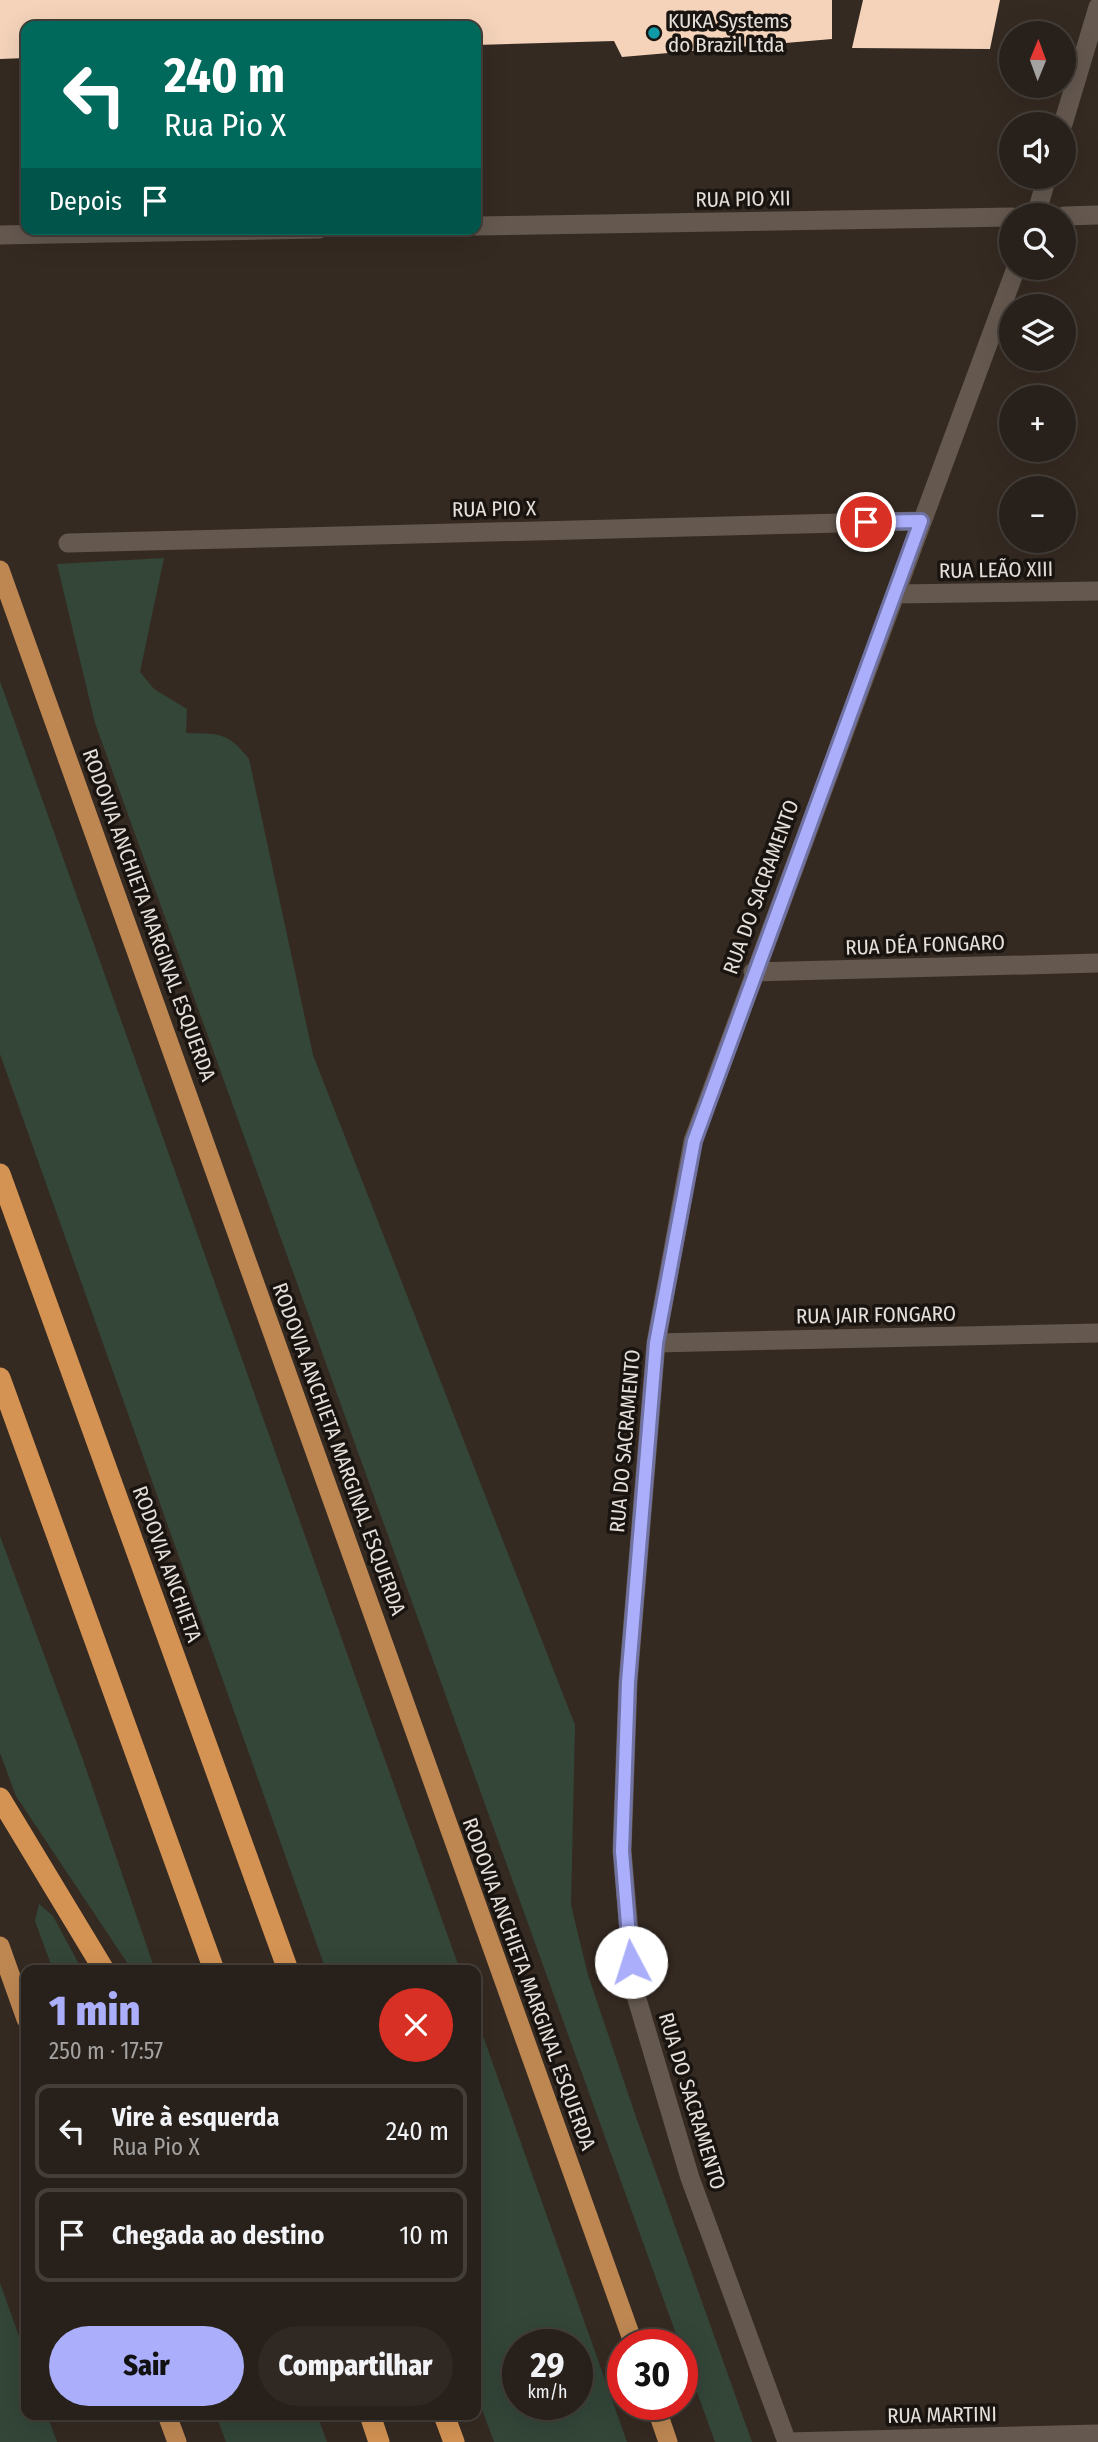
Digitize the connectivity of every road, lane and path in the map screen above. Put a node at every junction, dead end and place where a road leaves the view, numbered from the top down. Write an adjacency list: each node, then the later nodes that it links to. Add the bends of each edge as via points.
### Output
1 (1098, 7): 2 (street)
2 (1067, 112)
3 (1098, 215): 4 (street)
4 (1076, 216)
5 (999, 217): 6 (street, RUA PIO XII)
6 (481, 226)
7 (0, 235): 8 (street)
8 (21, 235)
9 (1011, 280): 10 (street, RUA DO SACRAMENTO)
10 (921, 521): 11 (street, RUA PIO X); 14 (street, RUA DO SACRAMENTO)
11 (68, 543)
12 (0, 570): 27 (highway, RODOVIA ANCHIETA MARGINAL ESQUERDA)
13 (1098, 591): 14 (street, RUA LEÃO XIII)
14 (895, 594): 16 (street, RUA DO SACRAMENTO)
15 (1098, 963): 16 (street, RUA DÉA FONGARO)
16 (753, 972): 19 (street, RUA DO SACRAMENTO, via 694,1141)
17 (0, 1174): 25 (highway, RODOVIA ANCHIETA)
18 (1098, 1333): 19 (street, RUA JAIR FONGARO)
19 (656, 1343): 35 (street, RUA DO SACRAMENTO, via 628,1682 622,1851 634,1990 690,2178)
20 (0, 1378): 24 (highway)
21 (0, 1798): 23 (highway)
22 (0, 1946): 26 (highway)
23 (101, 1965)
24 (212, 1965)
25 (286, 1965)
26 (21, 2005)
27 (628, 2329)
28 (169, 2420): 32 (highway)
29 (446, 2420): 33 (highway)
30 (660, 2420): 34 (highway)
31 (1098, 2434): 35 (street, RUA MARTINI)
32 (177, 2442)
33 (454, 2442)
34 (668, 2442)
35 (788, 2442)

